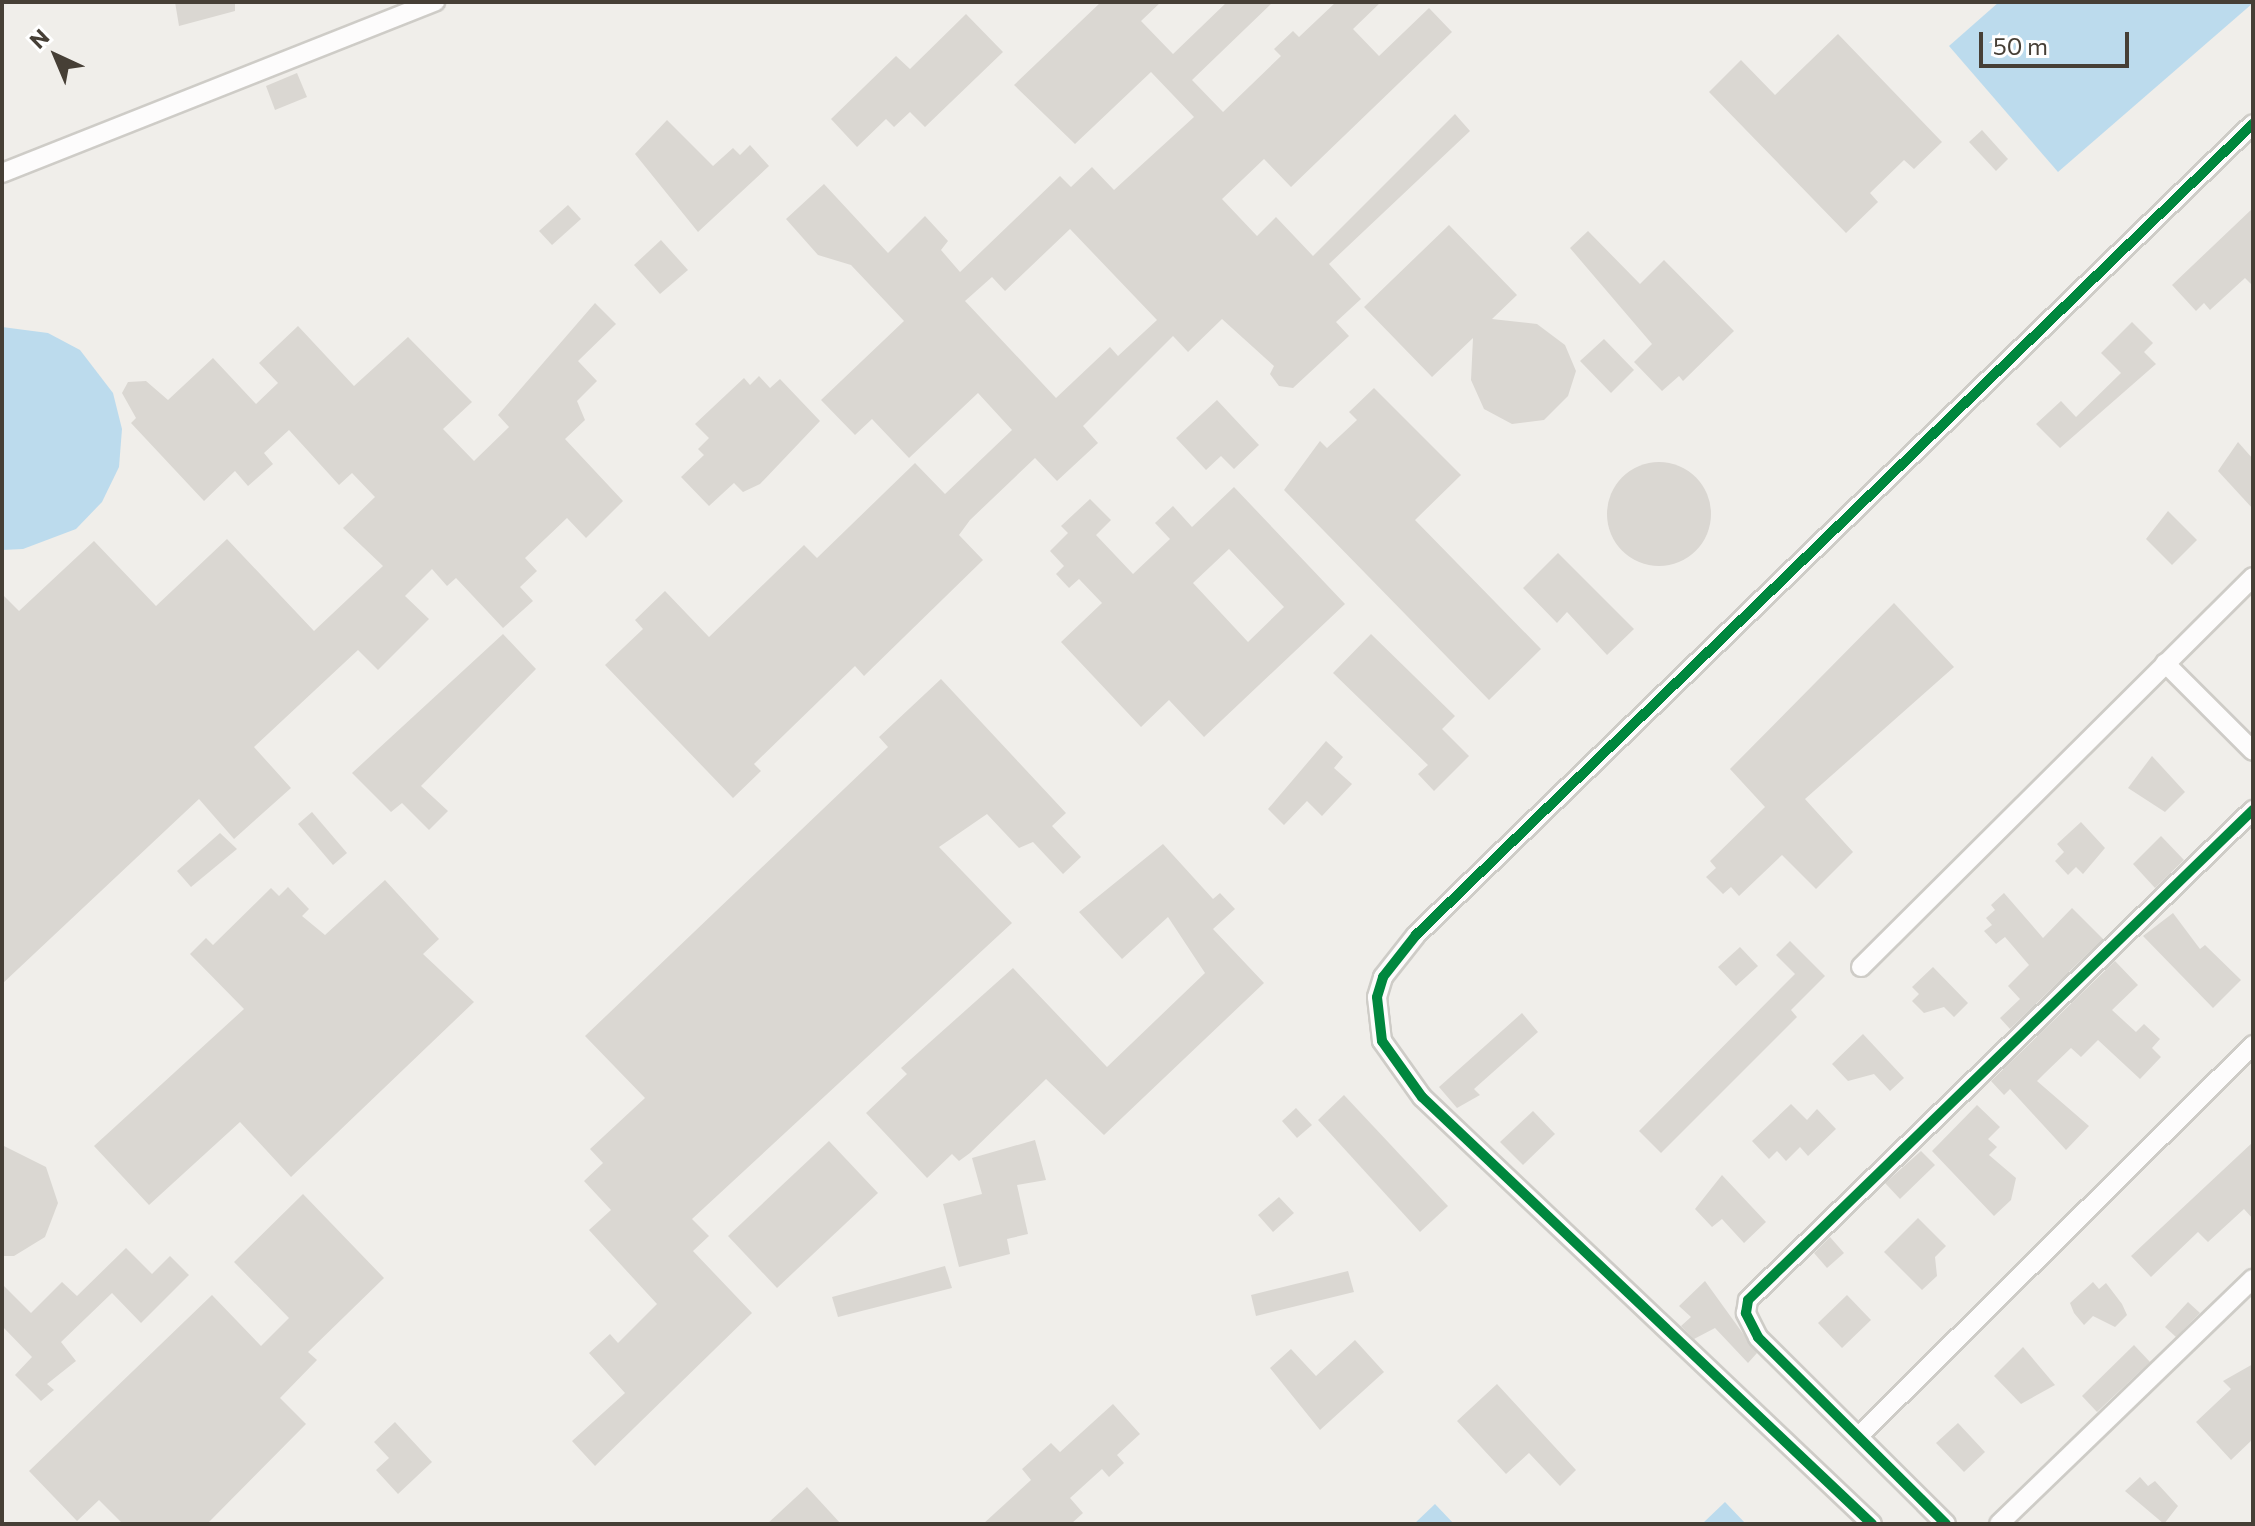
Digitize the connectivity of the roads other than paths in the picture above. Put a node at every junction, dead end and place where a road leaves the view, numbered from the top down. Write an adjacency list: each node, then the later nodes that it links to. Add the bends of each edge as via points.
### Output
1 (435, 2): 3 (street)
2 (2253, 124): 12 (street, via 1427,924 1395,957 1377,997 1382,1041 1422,1097)
3 (2, 173)
4 (2253, 577): 5 (street)
5 (2165, 663): 6 (street); 8 (street)
6 (2253, 751)
7 (2253, 810): 11 (street, via 1748,1300 1746,1313 1758,1337)
8 (1861, 967)
9 (2253, 1045): 11 (street)
10 (2253, 1279): 14 (street)
11 (1860, 1435): 13 (street)
12 (1872, 1524)
13 (1946, 1524)
14 (1999, 1524)

